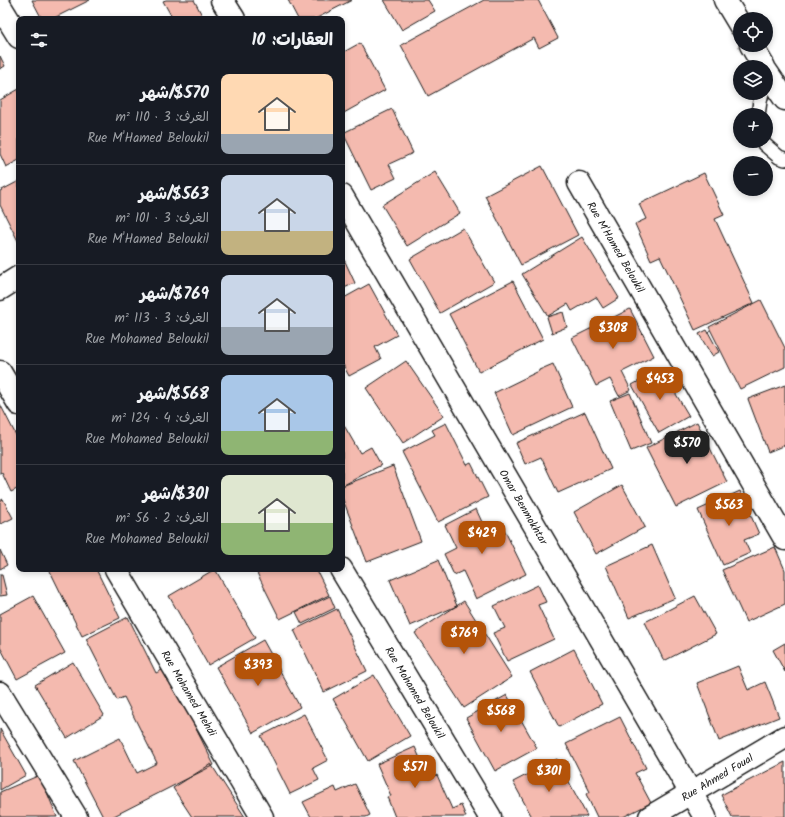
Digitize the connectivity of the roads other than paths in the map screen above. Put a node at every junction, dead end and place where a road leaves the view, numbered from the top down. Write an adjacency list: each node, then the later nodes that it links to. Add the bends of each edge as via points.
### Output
1 (222, 0): 5 (street)
2 (726, 0): 4 (street)
3 (0, 6): 6 (street)
4 (733, 12)
5 (232, 16)
6 (16, 32)
7 (773, 86): 8 (street)
8 (785, 99)
9 (769, 148): 10 (lane)
10 (785, 159)
11 (579, 183): 17 (street, Rue M'Hamed Beloukil)
12 (345, 201): 22 (street, Omar Benmokhtar)
13 (16, 279): 14 (street)
14 (0, 289)
15 (0, 372): 16 (street)
16 (16, 399)
17 (785, 538)
18 (118, 572): 24 (street, Rue Mohamed Mehdi)
19 (343, 572): 25 (street, Rue Mohamed Beloukil)
20 (0, 693): 23 (street)
21 (785, 737): 22 (street, Rue Ahmed Foual)
22 (691, 793): 26 (street, Rue Ahmed Foual); 27 (street, Omar Benmokhtar)
23 (76, 817)
24 (262, 817)
25 (490, 817)
26 (650, 817)
27 (705, 817)

